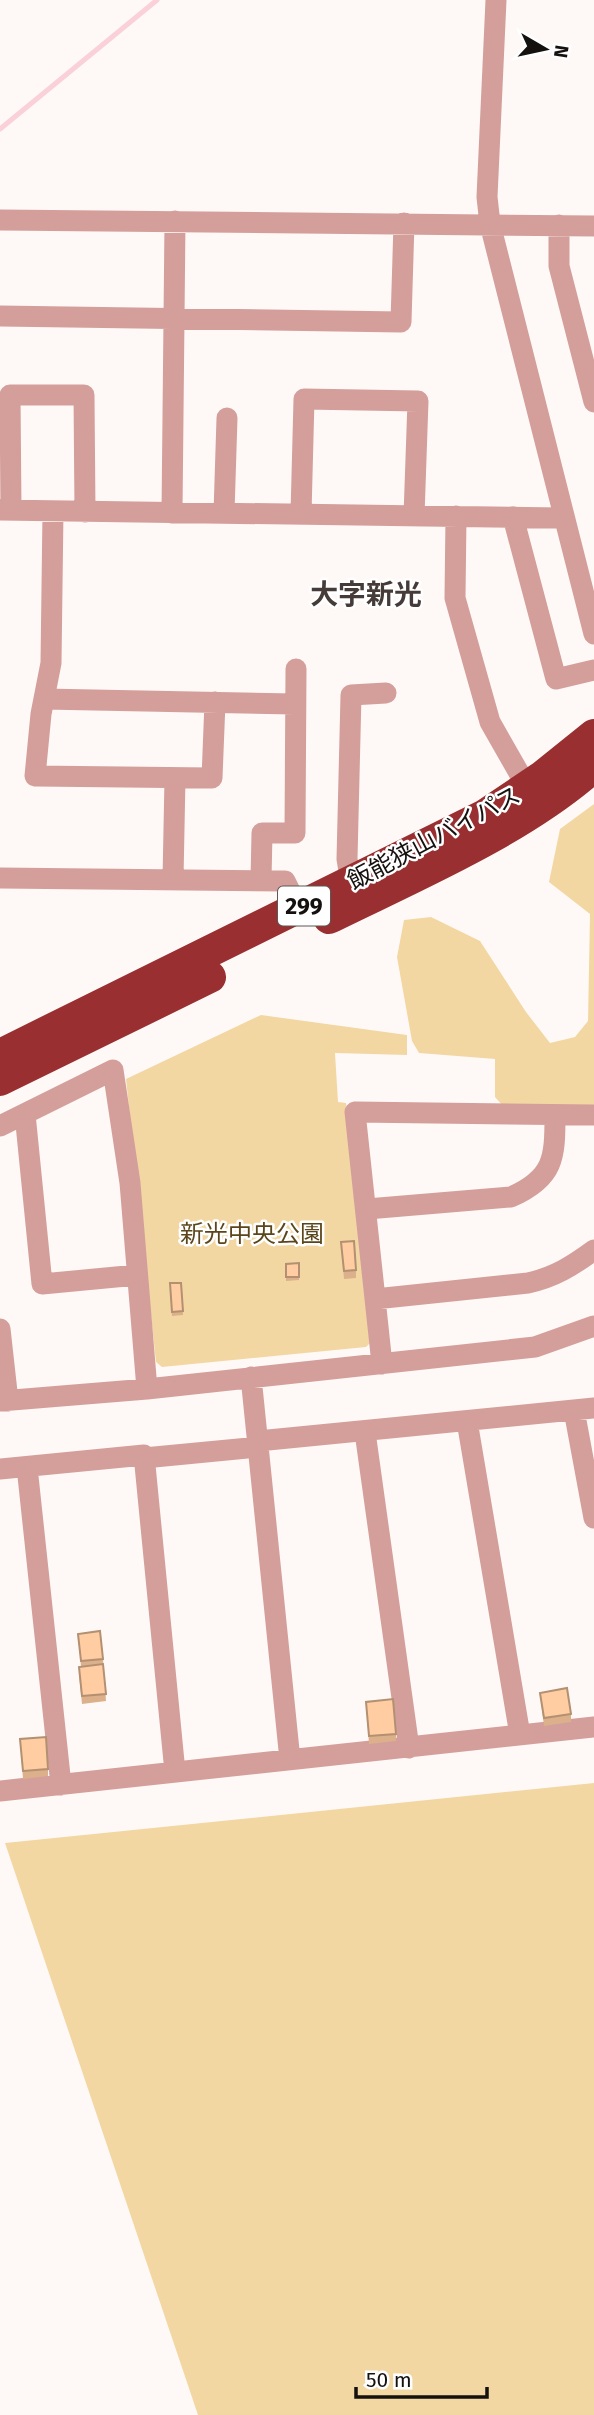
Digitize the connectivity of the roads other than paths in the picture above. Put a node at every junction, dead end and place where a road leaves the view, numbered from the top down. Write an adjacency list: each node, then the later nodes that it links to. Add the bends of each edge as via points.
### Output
1 (496, 0): 5 (street, via 487,197)
2 (0, 220): 3 (street)
3 (175, 221): 4 (street); 9 (street)
4 (404, 223): 5 (street); 9 (street, via 401,322)
5 (490, 224): 6 (street); 22 (street)
6 (559, 225): 7 (street); 10 (street, via 559,266)
7 (594, 226)
8 (0, 316): 9 (street)
9 (174, 319): 16 (street)
10 (584, 324): 11 (street)
11 (592, 389)
12 (227, 418): 17 (street)
13 (5, 510): 14 (street); 15 (street, via 10,395 84,395)
14 (53, 511): 15 (street); 27 (street, via 51,663)
15 (85, 512): 16 (street)
16 (172, 513): 17 (street)
17 (224, 513): 18 (street)
18 (301, 514): 19 (street); 19 (street, via 304,399 418,401)
19 (414, 516): 20 (street)
20 (456, 516): 21 (street); 33 (street, via 454,598 490,722)
21 (513, 517): 22 (street); 25 (street, via 556,679)
22 (563, 517): 23 (street)
23 (593, 629)
24 (296, 669): 29 (street)
25 (594, 670)
26 (386, 693): 37 (street, via 351,695 347,859)
27 (44, 699): 28 (street); 32 (street, via 35,776)
28 (215, 702): 29 (street); 32 (street, via 212,778)
29 (294, 704): 36 (street, via 295,833 262,833)
30 (594, 735): 33 (highway, 飯能狭山バイパス / 299)
31 (594, 766): 40 (highway, 飯能狭山バイパス / 299, via 505,829)
32 (175, 778): 35 (street)
33 (527, 787): 37 (highway, 飯能狭山バイパス / 299, via 485,816)
34 (0, 878): 35 (street)
35 (173, 879): 36 (street)
36 (261, 880): 38 (street, via 285,881)
37 (351, 883): 38 (highway, 飯能狭山バイパス / 299)
38 (299, 909): 39 (highway, 飯能狭山バイパス / 299)
39 (0, 1055)
40 (0, 1080)
41 (25, 1114): 44 (street); 47 (street, via 42,1284); 47 (street, via 113,1070 130,1183)
42 (555, 1115): 43 (street); 45 (street, via 554,1156 527,1190 511,1197); 45 (street, via 355,1112)
43 (594, 1115)
44 (0, 1126)
45 (367, 1209): 48 (street)
46 (594, 1250): 48 (street, via 571,1268 528,1283)
47 (137, 1275): 53 (street)
48 (375, 1299): 51 (street)
49 (594, 1326): 51 (street, via 535,1347)
50 (0, 1337): 54 (street)
51 (382, 1364): 52 (street)
52 (251, 1377): 53 (street); 58 (street)
53 (147, 1388): 54 (street)
54 (4, 1401)
55 (584, 1409): 56 (street); 62 (street)
56 (467, 1420): 57 (street); 64 (street)
57 (365, 1432): 58 (street); 65 (street)
58 (259, 1444): 59 (street); 66 (street)
59 (144, 1458): 60 (street); 67 (street)
60 (27, 1466): 61 (street); 68 (street)
61 (0, 1469)
62 (594, 1518)
63 (594, 1727): 64 (street)
64 (520, 1735): 65 (street)
65 (409, 1748): 66 (street)
66 (290, 1760): 67 (street)
67 (176, 1772): 68 (street)
68 (61, 1785): 69 (street)
69 (0, 1791)

